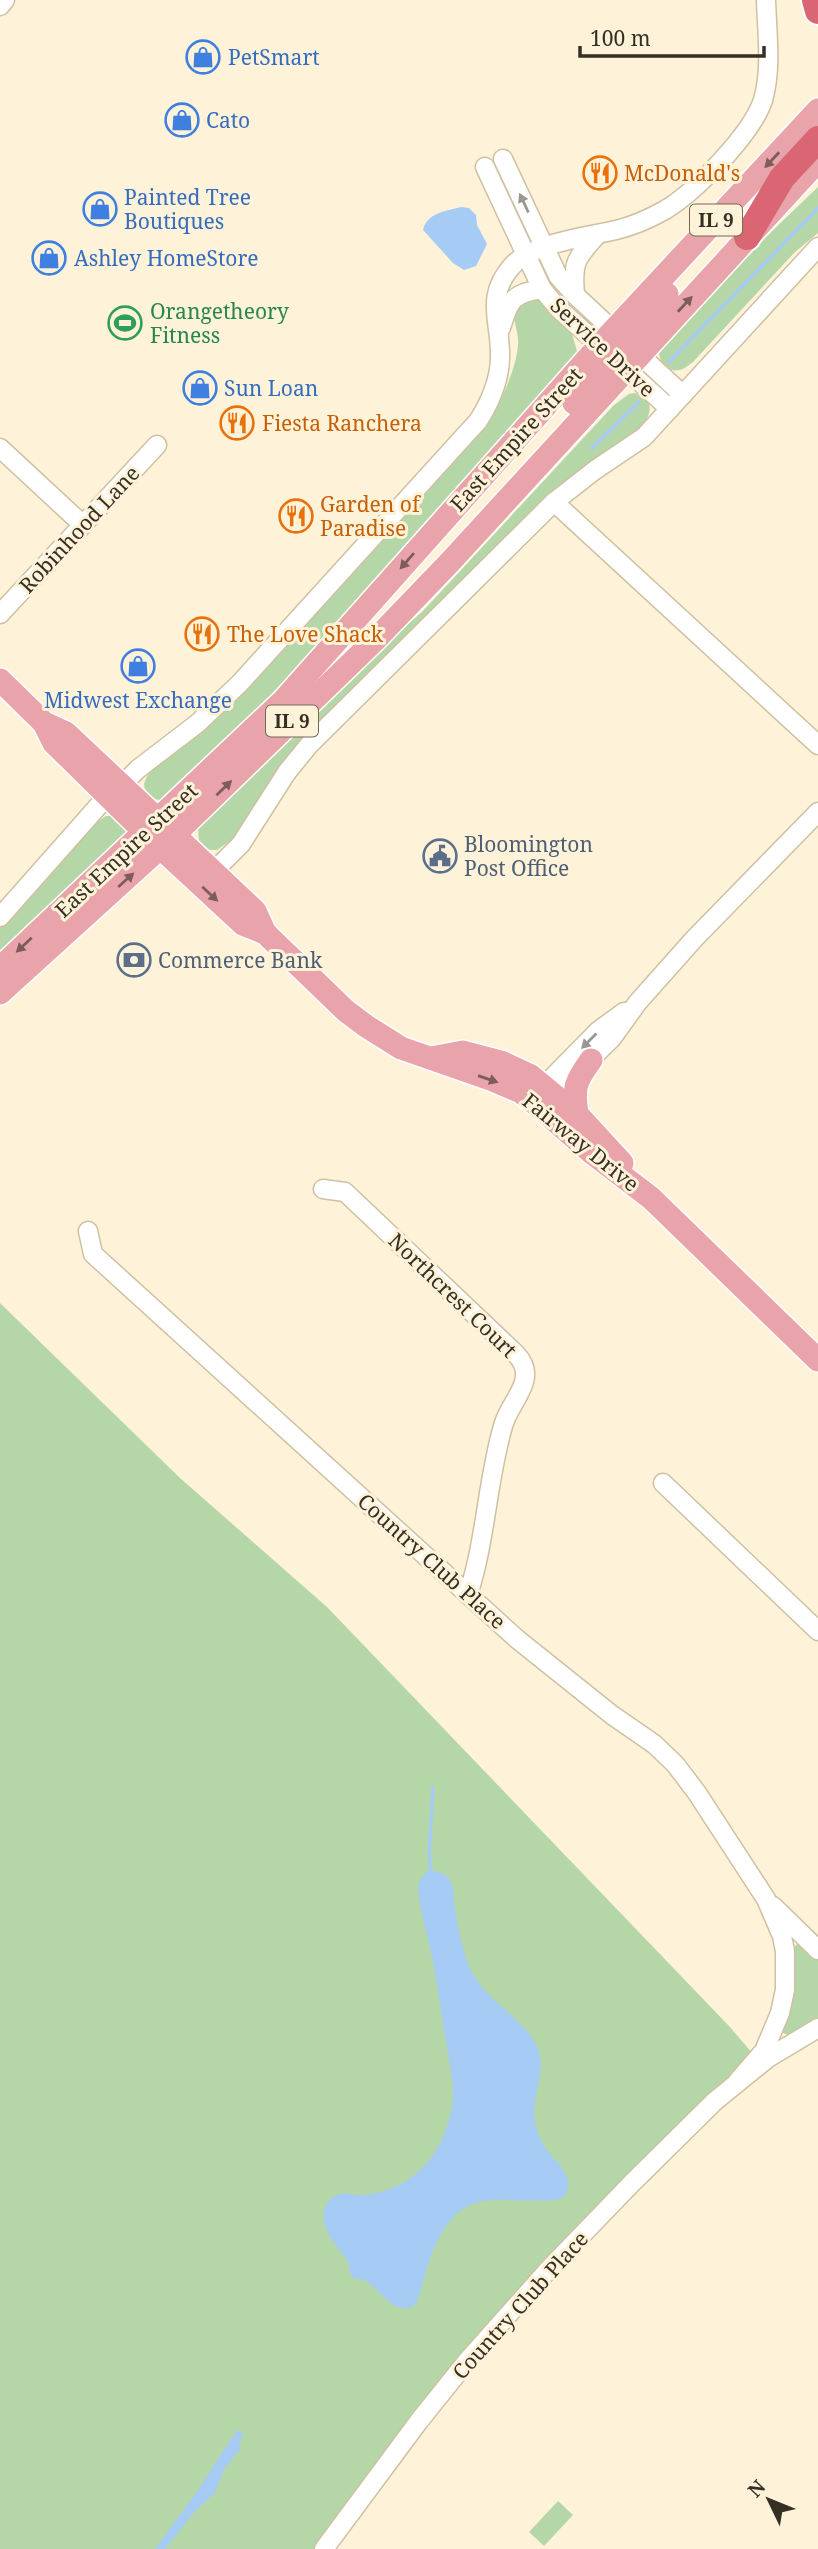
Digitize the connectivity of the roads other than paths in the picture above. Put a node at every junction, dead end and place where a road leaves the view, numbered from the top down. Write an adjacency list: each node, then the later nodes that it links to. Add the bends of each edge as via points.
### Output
1 (5, 0): 4 (street)
2 (766, 0): 13 (street, via 766,83 753,122 709,173 666,209 627,228)
3 (815, 0): 5 (highway)
4 (0, 6)
5 (818, 10)
6 (818, 110): 21 (main road, East Empire Street / IL 9, one-way to 21, via 740,195)
7 (818, 139): 14 (highway, via 782,178)
8 (503, 159): 16 (street, Service Drive, one-way to 8)
9 (818, 161): 12 (main road, East Empire Street / IL 9)
10 (485, 167): 17 (street, Service Drive)
11 (818, 174): 12 (main road)
12 (788, 194): 14 (main road, East Empire Street / IL 9)
13 (598, 234): 16 (street); 19 (street, via 573,270)
14 (747, 237): 21 (main road, East Empire Street / IL 9, one-way to 14)
15 (818, 247): 22 (street)
16 (544, 248): 17 (street); 19 (street, Service Drive, via 558,276)
17 (525, 256): 18 (street, Service Drive); 20 (street, via 510,268 496,292)
18 (542, 289): 20 (street, via 517,295 508,306); 21 (street, Service Drive, via 559,309)
19 (575, 295): 21 (street, Service Drive)
20 (499, 335): 33 (street, via 495,386 487,408 468,435 240,683)
21 (619, 350): 23 (street, Service Drive); 25 (street, Service Drive); 35 (main road, East Empire Street / IL 9, one-way to 35); 35 (main road, East Empire Street / IL 9, one-way to 21, via 375,640 450,562)
22 (715, 356): 23 (street, via 691,371); 24 (street)
23 (664, 377): 24 (street, Service Drive)
24 (683, 395): 25 (street)
25 (670, 410): 28 (street, via 634,445)
26 (157, 445): 29 (street, Robinhood Lane)
27 (0, 448): 29 (street)
28 (554, 502): 32 (street); 36 (street, via 309,745 240,844)
29 (82, 524): 30 (street, Robinhood Lane)
30 (0, 614)
31 (0, 680): 33 (main road, Fairway Drive, via 44,723 54,743)
32 (818, 745)
33 (115, 790): 35 (main road, Fairway Drive); 37 (street)
34 (818, 812): 41 (street, via 721,909)
35 (160, 834): 36 (main road, Fairway Drive); 38 (main road, Fairway Drive, one-way to 38, via 243,924); 39 (main road, East Empire Street / IL 9, one-way to 39); 40 (main road, East Empire Street / IL 9, one-way to 35)
36 (213, 872): 38 (main road, Fairway Drive, via 255,911)
37 (0, 917)
38 (265, 933): 43 (main road, Fairway Drive, via 346,1011 401,1048 431,1058 478,1054 517,1069)
39 (0, 968)
40 (0, 993)
41 (638, 1002): 42 (street); 43 (street, one-way to 43, via 598,1031)
42 (591, 1060): 43 (street); 44 (main road, via 576,1081)
43 (543, 1097): 44 (main road, Fairway Drive); 46 (main road, Fairway Drive, via 592,1152)
44 (577, 1114): 46 (main road, Fairway Drive)
45 (323, 1189): 50 (street, Northcrest Court, via 345,1192 522,1360 525,1368 525,1384 502,1427)
46 (651, 1198): 48 (main road, Fairway Drive)
47 (88, 1231): 50 (street, Country Club Place, via 93,1254)
48 (818, 1360)
49 (663, 1483): 51 (street)
50 (468, 1595): 52 (street, Country Club Place, via 674,1764 725,1832)
51 (818, 1631)
52 (766, 1899): 53 (street, Country Club Place); 55 (street, Country Club Place, via 782,1936 785,1990 764,2051)
53 (818, 1950)
54 (818, 2028): 55 (street, Country Club Place)
55 (738, 2081): 56 (street, Country Club Place, via 632,2183 507,2316 419,2421)
56 (324, 2549)

